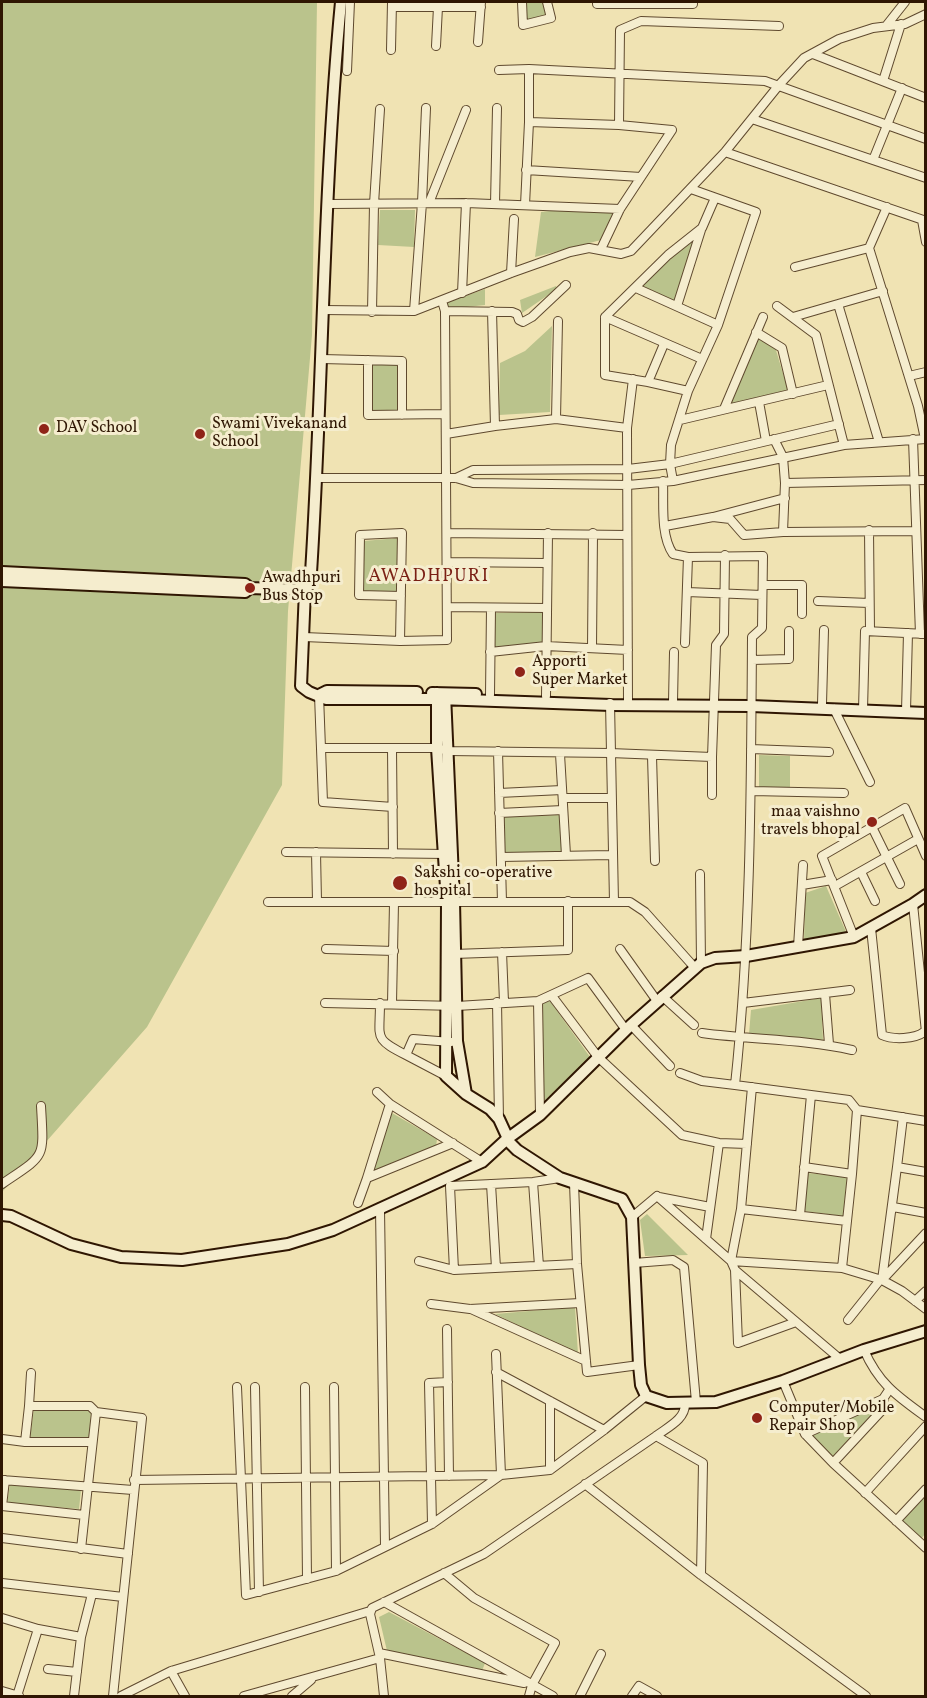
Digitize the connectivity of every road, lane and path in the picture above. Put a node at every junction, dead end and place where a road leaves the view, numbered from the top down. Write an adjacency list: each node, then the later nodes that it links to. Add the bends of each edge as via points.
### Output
1 (341, 2): 47 (street)
2 (350, 2): 23 (street)
3 (522, 2): 4 (street, via 522,25 551,18)
4 (547, 2)
5 (597, 2): 6 (street)
6 (645, 2): 7 (street)
7 (693, 2)
8 (905, 2): 11 (street)
9 (392, 4): 12 (street); 19 (street)
10 (482, 4): 12 (street); 17 (street)
11 (898, 5): 16 (street)
12 (438, 7): 18 (street)
13 (926, 14): 14 (street)
14 (901, 24): 16 (street); 25 (street)
15 (779, 26): 24 (street, via 641,21 620,30)
16 (886, 26): 20 (street, via 839,39)
17 (478, 42)
18 (436, 46)
19 (391, 50)
20 (813, 54): 25 (street); 26 (street, via 804,58)
21 (529, 69): 22 (street); 24 (street); 34 (street)
22 (498, 70)
23 (347, 71)
24 (619, 73): 26 (street); 35 (street)
25 (883, 81): 27 (street)
26 (779, 85): 33 (street); 36 (street)
27 (902, 88): 28 (street); 36 (street)
28 (926, 98)
29 (426, 108): 45 (street)
30 (497, 108): 49 (street)
31 (380, 109): 48 (street)
32 (466, 110): 45 (street)
33 (752, 119): 38 (street); 39 (street)
34 (529, 122): 35 (street); 40 (street)
35 (619, 125): 41 (street, via 672,130)
36 (888, 126): 37 (street); 39 (street)
37 (926, 138)
38 (725, 152): 43 (street); 51 (street)
39 (873, 160): 42 (street)
40 (526, 170): 41 (street); 50 (street)
41 (640, 177): 52 (street)
42 (926, 178)
43 (691, 189): 44 (street); 58 (street, via 631,251 621,254)
44 (715, 198): 55 (street); 78 (street, via 756,212)
45 (426, 203): 46 (street); 48 (street); 70 (street)
46 (466, 203): 49 (street); 64 (street)
47 (328, 204): 48 (street); 69 (street)
48 (375, 204): 73 (street)
49 (495, 204): 50 (street)
50 (525, 205): 52 (street)
51 (886, 207): 54 (street); 57 (street)
52 (620, 209): 58 (street)
53 (514, 219): 60 (street)
54 (924, 220): 56 (street)
55 (702, 228): 62 (street); 67 (street)
56 (926, 242)
57 (869, 248): 59 (street); 63 (street)
58 (601, 249): 60 (street, via 570,252)
59 (795, 267)
60 (511, 273): 64 (street)
61 (566, 285): 72 (street, via 526,321 515,313)
62 (636, 288): 67 (street); 74 (street)
63 (883, 291): 66 (street); 85 (street)
64 (462, 293): 65 (street)
65 (442, 301): 70 (street); 71 (street)
66 (838, 304): 76 (street); 105 (street)
67 (677, 306): 78 (street)
68 (777, 306): 76 (street)
69 (323, 310): 73 (street); 81 (street)
70 (414, 311): 73 (street)
71 (445, 311): 72 (street); 94 (street)
72 (492, 311): 99 (street)
73 (372, 312)
74 (605, 317): 80 (street); 86 (street, via 605,375)
75 (763, 317): 79 (street)
76 (794, 317): 88 (street, via 816,334)
77 (558, 321): 96 (street)
78 (718, 325): 82 (street)
79 (756, 332): 90 (street, via 782,348); 93 (street)
80 (664, 344): 82 (street); 87 (street)
81 (322, 359): 83 (street); 111 (street)
82 (702, 359): 89 (street)
83 (368, 360): 95 (street, via 402,361); 95 (street, via 368,415)
84 (926, 372): 85 (street)
85 (909, 376): 92 (street)
86 (633, 379): 87 (street); 100 (street)
87 (648, 382): 89 (street)
88 (828, 385): 90 (street); 98 (street)
89 (688, 391): 97 (street)
90 (793, 394): 91 (street)
91 (759, 402): 93 (street); 103 (street)
92 (922, 404): 102 (street)
93 (724, 409): 97 (street)
94 (445, 414): 95 (street); 101 (street)
95 (402, 415)
96 (556, 419): 99 (street); 100 (street)
97 (680, 420): 108 (street, via 671,446)
98 (839, 424): 103 (street); 106 (street)
99 (495, 426): 101 (street)
100 (627, 428): 109 (street)
101 (446, 435): 110 (street)
102 (925, 439): 104 (street)
103 (770, 440): 107 (street); 108 (street)
104 (913, 440): 105 (street); 116 (street)
105 (879, 442): 106 (street)
106 (844, 445): 107 (street)
107 (783, 457): 115 (street); 117 (street)
108 (670, 464): 109 (street); 115 (street)
109 (628, 469): 112 (street, via 473,470); 118 (street)
110 (445, 477): 111 (street); 112 (street); 125 (street)
111 (317, 478): 137 (street, via 311,573)
112 (456, 478): 118 (street, via 473,483)
113 (926, 480): 116 (street)
114 (663, 481): 115 (street); 118 (street); 121 (street)
115 (673, 481)
116 (915, 481): 117 (street); 123 (street)
117 (785, 483): 119 (street)
118 (628, 485): 128 (street)
119 (784, 498): 120 (street); 124 (street)
120 (713, 517): 121 (street); 124 (street, via 730,519 744,535)
121 (665, 526): 130 (street, via 671,552)
122 (869, 530): 123 (street); 124 (street); 143 (street)
123 (916, 531): 152 (street)
124 (783, 532)
125 (447, 533): 126 (street); 131 (street)
126 (548, 533): 127 (street); 132 (street)
127 (593, 533): 128 (street); 157 (street)
128 (627, 535): 158 (street)
129 (725, 555): 130 (street); 135 (street, via 763,556); 139 (street)
130 (688, 557): 138 (street)
131 (447, 562): 132 (street); 144 (street)
132 (547, 563): 146 (street)
133 (2, 572): 136 (street, via 245,584)
134 (2, 581): 136 (street, via 245,592)
135 (763, 585): 141 (street); 147 (street, via 802,585)
136 (250, 588): 137 (street)
137 (305, 590): 153 (street)
138 (687, 592): 139 (street); 155 (street)
139 (725, 593): 141 (street); 171 (street, via 724,634 716,645)
140 (401, 596): 140 (street, via 402,533 360,535 359,595); 154 (street)
141 (762, 596): 161 (street, via 762,628 752,637)
142 (818, 601): 143 (street)
143 (870, 603): 149 (street)
144 (447, 607): 145 (street); 154 (street, via 447,640)
145 (491, 608): 146 (street); 159 (street)
146 (547, 608): 156 (street)
147 (802, 614)
148 (824, 630): 170 (street)
149 (870, 631): 151 (street); 172 (street, via 865,631)
150 (789, 632): 161 (street, via 789,660)
151 (908, 633): 152 (street); 175 (street)
152 (923, 634)
153 (304, 637): 154 (street); 162 (street, via 301,686)
154 (400, 641)
155 (685, 643)
156 (546, 646): 157 (street); 159 (street); 165 (street)
157 (592, 648): 158 (street)
158 (628, 650): 168 (street)
159 (490, 652): 163 (street)
160 (674, 652): 166 (street)
161 (752, 660): 169 (street)
162 (319, 695): 164 (street, via 326,699); 177 (street)
163 (490, 695): 164 (street); 165 (street)
164 (442, 696): 167 (street); 179 (street)
165 (546, 696): 167 (street)
166 (673, 702): 168 (street); 171 (street)
167 (610, 703): 168 (street); 183 (street)
168 (628, 703): 171 (street)
169 (751, 704): 170 (street); 171 (street); 174 (street); 180 (street)
170 (822, 704): 172 (street)
171 (714, 705): 186 (street)
172 (863, 707): 174 (street); 175 (street)
173 (926, 708): 175 (street)
174 (834, 709): 187 (street)
175 (906, 709): 176 (street)
176 (926, 712)
177 (321, 748): 178 (street); 194 (street, via 323,802)
178 (392, 749): 179 (street); 194 (street)
179 (442, 749): 181 (street); 202 (street)
180 (752, 749): 182 (street); 188 (street)
181 (498, 751): 184 (street); 189 (street)
182 (830, 752)
183 (610, 753): 184 (street); 185 (street); 193 (street)
184 (560, 754): 191 (street)
185 (652, 756): 186 (street); 208 (street)
186 (712, 757): 192 (street)
187 (870, 782)
188 (752, 791): 190 (street); 233 (street)
189 (499, 793): 191 (street); 196 (street)
190 (844, 793)
191 (562, 794): 193 (street); 195 (street)
192 (712, 795)
193 (610, 798): 204 (street)
194 (393, 807): 201 (street)
195 (563, 810): 196 (street); 203 (street)
196 (499, 813): 206 (street)
197 (872, 827): 198 (street, via 905,808); 207 (street); 212 (street, via 822,856)
198 (918, 839): 205 (street); 207 (street)
199 (286, 852): 200 (street)
200 (316, 852): 201 (street); 216 (street)
201 (393, 854): 202 (street)
202 (447, 854): 220 (street)
203 (566, 855): 204 (street); 206 (street)
204 (611, 855): 222 (street)
205 (926, 856)
206 (501, 857): 221 (street)
207 (887, 858): 210 (street); 213 (street)
208 (655, 861)
209 (803, 865): 214 (street)
210 (861, 872): 212 (street); 218 (street)
211 (700, 874): 235 (street)
212 (834, 883): 214 (street); 226 (street)
213 (900, 884)
214 (802, 885): 227 (street)
215 (926, 895): 224 (street)
216 (317, 901): 219 (street); 223 (street)
217 (568, 901): 221 (street); 222 (street); 231 (street, via 568,950)
218 (875, 901)
219 (268, 902)
220 (450, 902): 221 (street); 223 (street); 232 (street); 246 (street)
221 (502, 902)
222 (614, 902): 235 (street, via 630,902 639,907)
223 (394, 903): 230 (street)
224 (913, 904): 225 (street); 234 (street)
225 (871, 928): 226 (street); 249 (street, via 882,1035 893,1038)
226 (854, 937): 227 (street)
227 (798, 947): 233 (street)
228 (326, 949): 230 (street)
229 (620, 949): 239 (street)
230 (394, 951): 244 (street)
231 (502, 952): 232 (street); 241 (street)
232 (454, 954): 246 (street)
233 (746, 956): 235 (street, via 715,958); 245 (street)
234 (922, 964): 249 (street)
235 (698, 966): 239 (street)
236 (850, 990): 237 (street)
237 (825, 994): 245 (street); 253 (street)
238 (552, 996): 240 (street); 248 (street, via 588,978); 256 (street)
239 (660, 998): 247 (street); 248 (street)
240 (538, 1001): 241 (street); 268 (street)
241 (500, 1002): 246 (street); 270 (street)
242 (325, 1003): 243 (street)
243 (380, 1003): 244 (street); 255 (street, via 380,1038)
244 (392, 1003): 246 (street)
245 (742, 1003): 251 (street)
246 (452, 1006): 252 (street)
247 (694, 1025)
248 (628, 1028): 256 (street); 257 (street)
249 (925, 1032)
250 (702, 1033): 251 (street)
251 (740, 1038): 253 (street); 260 (street)
252 (451, 1042): 255 (street, via 412,1039); 259 (street); 263 (street)
253 (829, 1044): 254 (street)
254 (852, 1050)
255 (406, 1055): 259 (street)
256 (598, 1057): 268 (street); 274 (street, via 682,1135)
257 (670, 1066)
258 (680, 1073): 260 (street, via 702,1081)
259 (446, 1076): 263 (street)
260 (735, 1085): 261 (street)
261 (752, 1087): 264 (street); 275 (street)
262 (377, 1092): 265 (street)
263 (466, 1094): 270 (street)
264 (811, 1095): 267 (street, via 849,1100); 277 (street)
265 (390, 1104): 273 (street); 281 (street)
266 (41, 1106): 286 (street, via 40,1155)
267 (857, 1110): 269 (street); 280 (street)
268 (540, 1115): 272 (street)
269 (903, 1117): 271 (street); 278 (street)
270 (499, 1119): 272 (street)
271 (926, 1121)
272 (507, 1139): 276 (street); 282 (street, via 517,1150)
273 (453, 1143): 276 (street); 281 (street)
274 (719, 1143): 275 (street); 290 (street)
275 (747, 1144): 293 (street)
276 (482, 1162): 283 (street)
277 (804, 1167): 280 (street); 296 (street)
278 (897, 1167): 279 (street); 291 (street)
279 (926, 1172)
280 (852, 1174): 298 (street)
281 (367, 1178): 289 (street)
282 (561, 1178): 284 (street); 285 (street)
283 (450, 1182): 287 (street); 292 (street); 308 (street)
284 (533, 1182): 287 (street); 305 (street)
285 (574, 1183): 297 (street, via 622,1199); 304 (street)
286 (2, 1184)
287 (491, 1184): 306 (street)
288 (657, 1196): 290 (street); 297 (street); 300 (street)
289 (358, 1203)
290 (710, 1207): 300 (street)
291 (893, 1207): 294 (street); 310 (street)
292 (380, 1209): 295 (street, via 288,1244 182,1260 121,1257 71,1244); 354 (street)
293 (741, 1209): 296 (street); 302 (street)
294 (926, 1213)
295 (2, 1215)
296 (800, 1215): 298 (street)
297 (632, 1217): 303 (street)
298 (848, 1221): 307 (street)
299 (926, 1233): 310 (street)
300 (706, 1239): 302 (street)
301 (419, 1261): 308 (street)
302 (731, 1261): 307 (street); 309 (street)
303 (634, 1263): 325 (street); 338 (street, via 673,1260 684,1267)
304 (577, 1264): 305 (street); 313 (street)
305 (539, 1266): 306 (street)
306 (496, 1268): 308 (street)
307 (842, 1268): 310 (street)
308 (454, 1270)
309 (735, 1270): 318 (street); 318 (street, via 738,1342)
310 (881, 1280): 312 (street); 317 (street)
311 (926, 1291): 312 (street)
312 (915, 1301): 316 (street)
313 (580, 1303): 315 (street); 324 (street)
314 (430, 1304): 315 (street)
315 (470, 1309): 324 (street)
316 (926, 1309)
317 (848, 1320)
318 (796, 1322): 323 (street)
319 (447, 1329): 329 (street)
320 (926, 1331): 321 (street)
321 (864, 1350): 323 (street); 334 (street)
322 (496, 1354): 326 (street)
323 (840, 1359): 328 (street)
324 (586, 1361): 325 (street, via 587,1372)
325 (639, 1365): 335 (street)
326 (496, 1372): 337 (street); 351 (street)
327 (31, 1373): 339 (street)
328 (783, 1381): 338 (street, via 716,1402); 344 (street)
329 (448, 1382): 352 (street, via 429,1383); 353 (street)
330 (237, 1387): 355 (street)
331 (255, 1387): 358 (street)
332 (304, 1387): 356 (street)
333 (334, 1387): 357 (street)
334 (889, 1390): 336 (street); 341 (street)
335 (646, 1396): 338 (street, via 667,1403); 343 (street)
336 (883, 1399): 344 (street); 349 (street, via 885,1407)
337 (550, 1401): 343 (street); 350 (street)
338 (691, 1402): 345 (street, via 683,1416)
339 (29, 1406): 340 (street, via 90,1406); 347 (street)
340 (96, 1412): 348 (street); 360 (street, via 142,1418)
341 (926, 1418)
342 (926, 1426): 365 (street)
343 (604, 1430): 350 (street)
344 (805, 1434): 349 (street)
345 (656, 1436): 361 (street); 377 (street, via 703,1463)
346 (2, 1439): 347 (street)
347 (25, 1442): 348 (street)
348 (92, 1442): 362 (street)
349 (833, 1463): 365 (street)
350 (550, 1470): 351 (street)
351 (501, 1475): 353 (street); 369 (street)
352 (431, 1476): 353 (street); 354 (street); 369 (street)
353 (449, 1476)
354 (383, 1477): 357 (street); 372 (street)
355 (241, 1478): 358 (street); 360 (street); 380 (street, via 246,1595)
356 (305, 1478): 357 (street); 358 (street); 378 (street)
357 (335, 1478): 375 (street)
358 (258, 1479): 380 (street)
359 (3, 1480): 362 (street); 366 (street)
360 (134, 1480): 364 (street)
361 (585, 1484): 376 (street, via 484,1554); 377 (street)
362 (86, 1486): 364 (street); 367 (street)
363 (926, 1489): 368 (street)
364 (133, 1490): 374 (street)
365 (865, 1493): 368 (street)
366 (2, 1506): 367 (street)
367 (84, 1515): 373 (street)
368 (896, 1521): 371 (street)
369 (432, 1524): 372 (street)
370 (2, 1538): 373 (street)
371 (924, 1544)
372 (385, 1546): 375 (street)
373 (81, 1549): 374 (street)
374 (128, 1554): 382 (street)
375 (336, 1570): 378 (street)
376 (444, 1573): 383 (street); 394 (street, via 474,1598 555,1643)
377 (701, 1575): 409 (street)
378 (307, 1579): 380 (street)
379 (2, 1583): 381 (street)
380 (259, 1592)
381 (92, 1594): 382 (street); 387 (street)
382 (123, 1598): 398 (street)
383 (384, 1602): 384 (street); 394 (street)
384 (370, 1611): 389 (street); 391 (street)
385 (2, 1618): 386 (street)
386 (38, 1629): 387 (street); 396 (street)
387 (81, 1637): 392 (street)
388 (601, 1654): 406 (street)
389 (379, 1655): 393 (street); 394 (street); 403 (street)
390 (48, 1669): 392 (street)
391 (171, 1671): 399 (street); 400 (street)
392 (77, 1672): 397 (street)
393 (314, 1677): 401 (street); 402 (street)
394 (532, 1685): 404 (street); 405 (street)
395 (2, 1692): 396 (street)
396 (18, 1696)
397 (74, 1696)
398 (113, 1696)
399 (121, 1696)
400 (185, 1696)
401 (244, 1696)
402 (292, 1696)
403 (384, 1696)
404 (529, 1696)
405 (553, 1696)
406 (580, 1696)
407 (632, 1696): 408 (street, via 639,1686)
408 (657, 1696)
409 (866, 1696)

